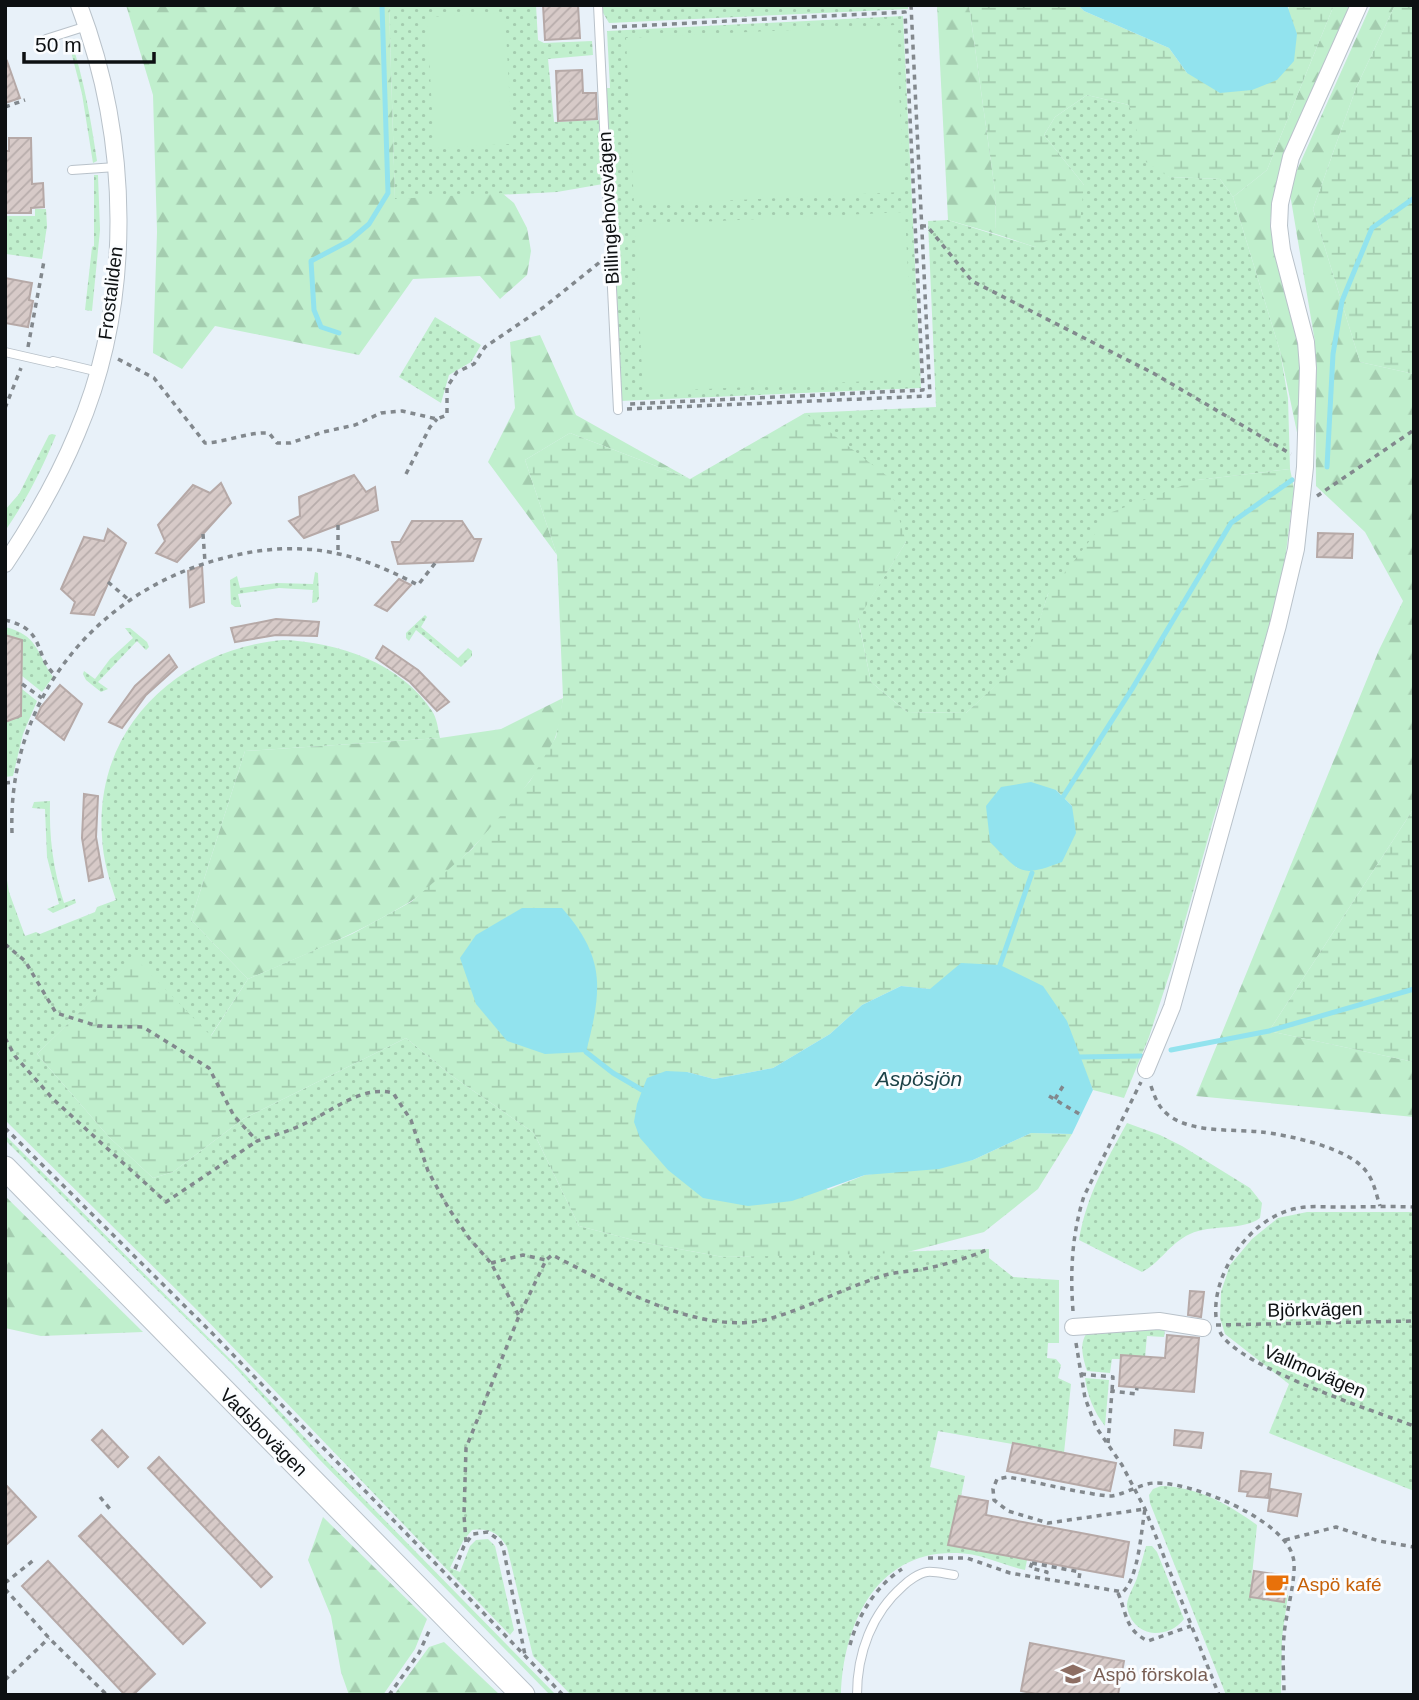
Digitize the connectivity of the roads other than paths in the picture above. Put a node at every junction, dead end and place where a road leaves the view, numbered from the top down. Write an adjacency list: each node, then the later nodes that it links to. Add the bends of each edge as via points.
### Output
1 (79, 5): 4 (street, Frostaliden)
2 (598, 5): 10 (lane, Billingehovsvägen)
3 (1359, 5): 12 (street, via 1291,157 1280,204 1282,250 1306,342 1308,393 1301,507 1288,586 1172,1007)
4 (87, 26): 5 (lane); 6 (street, Frostaliden, via 101,75)
5 (47, 39)
6 (116, 167): 7 (lane); 9 (street, Frostaliden, via 117,260)
7 (72, 170)
8 (5, 352): 9 (lane)
9 (99, 372): 11 (street, Frostaliden, via 53,486)
10 (617, 407)
11 (5, 564)
12 (1146, 1070)
13 (5, 1168): 17 (main road, Vadsbovägen)
14 (1073, 1327): 15 (street, via 1159,1321)
15 (1210, 1327)
16 (954, 1575): 18 (lane, via 926,1572 887,1600 867,1639)
17 (523, 1695)
18 (857, 1695)

